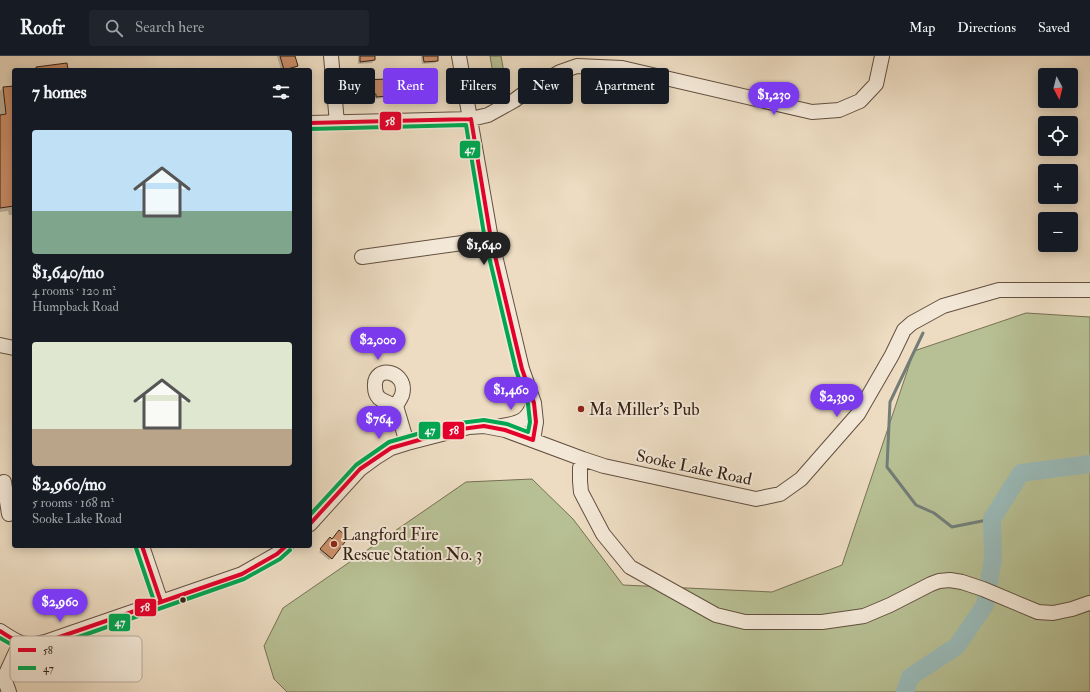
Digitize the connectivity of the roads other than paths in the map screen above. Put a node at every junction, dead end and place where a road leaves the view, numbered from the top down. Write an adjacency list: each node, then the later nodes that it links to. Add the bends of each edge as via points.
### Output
1 (331, 56): 7 (street)
2 (459, 56): 5 (street)
3 (882, 56): 4 (street, via 876,84 860,101 839,110 812,112)
4 (620, 62): 5 (street, via 577,66 560,72 488,115)
5 (471, 119): 7 (street); 8 (street)
6 (312, 123): 7 (street)
7 (337, 123)
8 (491, 239): 9 (street); 13 (street, via 522,369)
9 (362, 257)
10 (1090, 290): 18 (street, Sooke Lake Road, via 999,290 943,306 912,323 904,330 858,414 801,479 780,494 756,499 604,466)
11 (0, 345): 12 (street)
12 (12, 348)
13 (534, 403): 15 (street, via 530,414 522,420); 16 (street, via 536,422)
14 (396, 406): 17 (street)
15 (496, 427): 16 (street, Sooke Lake Road); 17 (street, Sooke Lake Road, via 469,427)
16 (532, 440): 18 (street, Sooke Lake Road)
17 (408, 443): 21 (street, Sooke Lake Road, via 392,448 360,469)
18 (583, 459): 25 (street, via 580,468 581,492 603,534 630,567 716,615 744,622 822,622 864,616 940,581 950,580 983,589 1038,612 1053,614)
19 (6, 481): 20 (street)
20 (9, 514)
21 (312, 519)
22 (143, 548): 24 (street)
23 (284, 548): 24 (street, via 242,574)
24 (161, 602): 27 (street)
25 (1089, 603)
26 (0, 631): 28 (street)
27 (62, 636)
28 (10, 637)
29 (10, 662): 30 (street)
30 (2, 678): 31 (street)
31 (9, 692)

